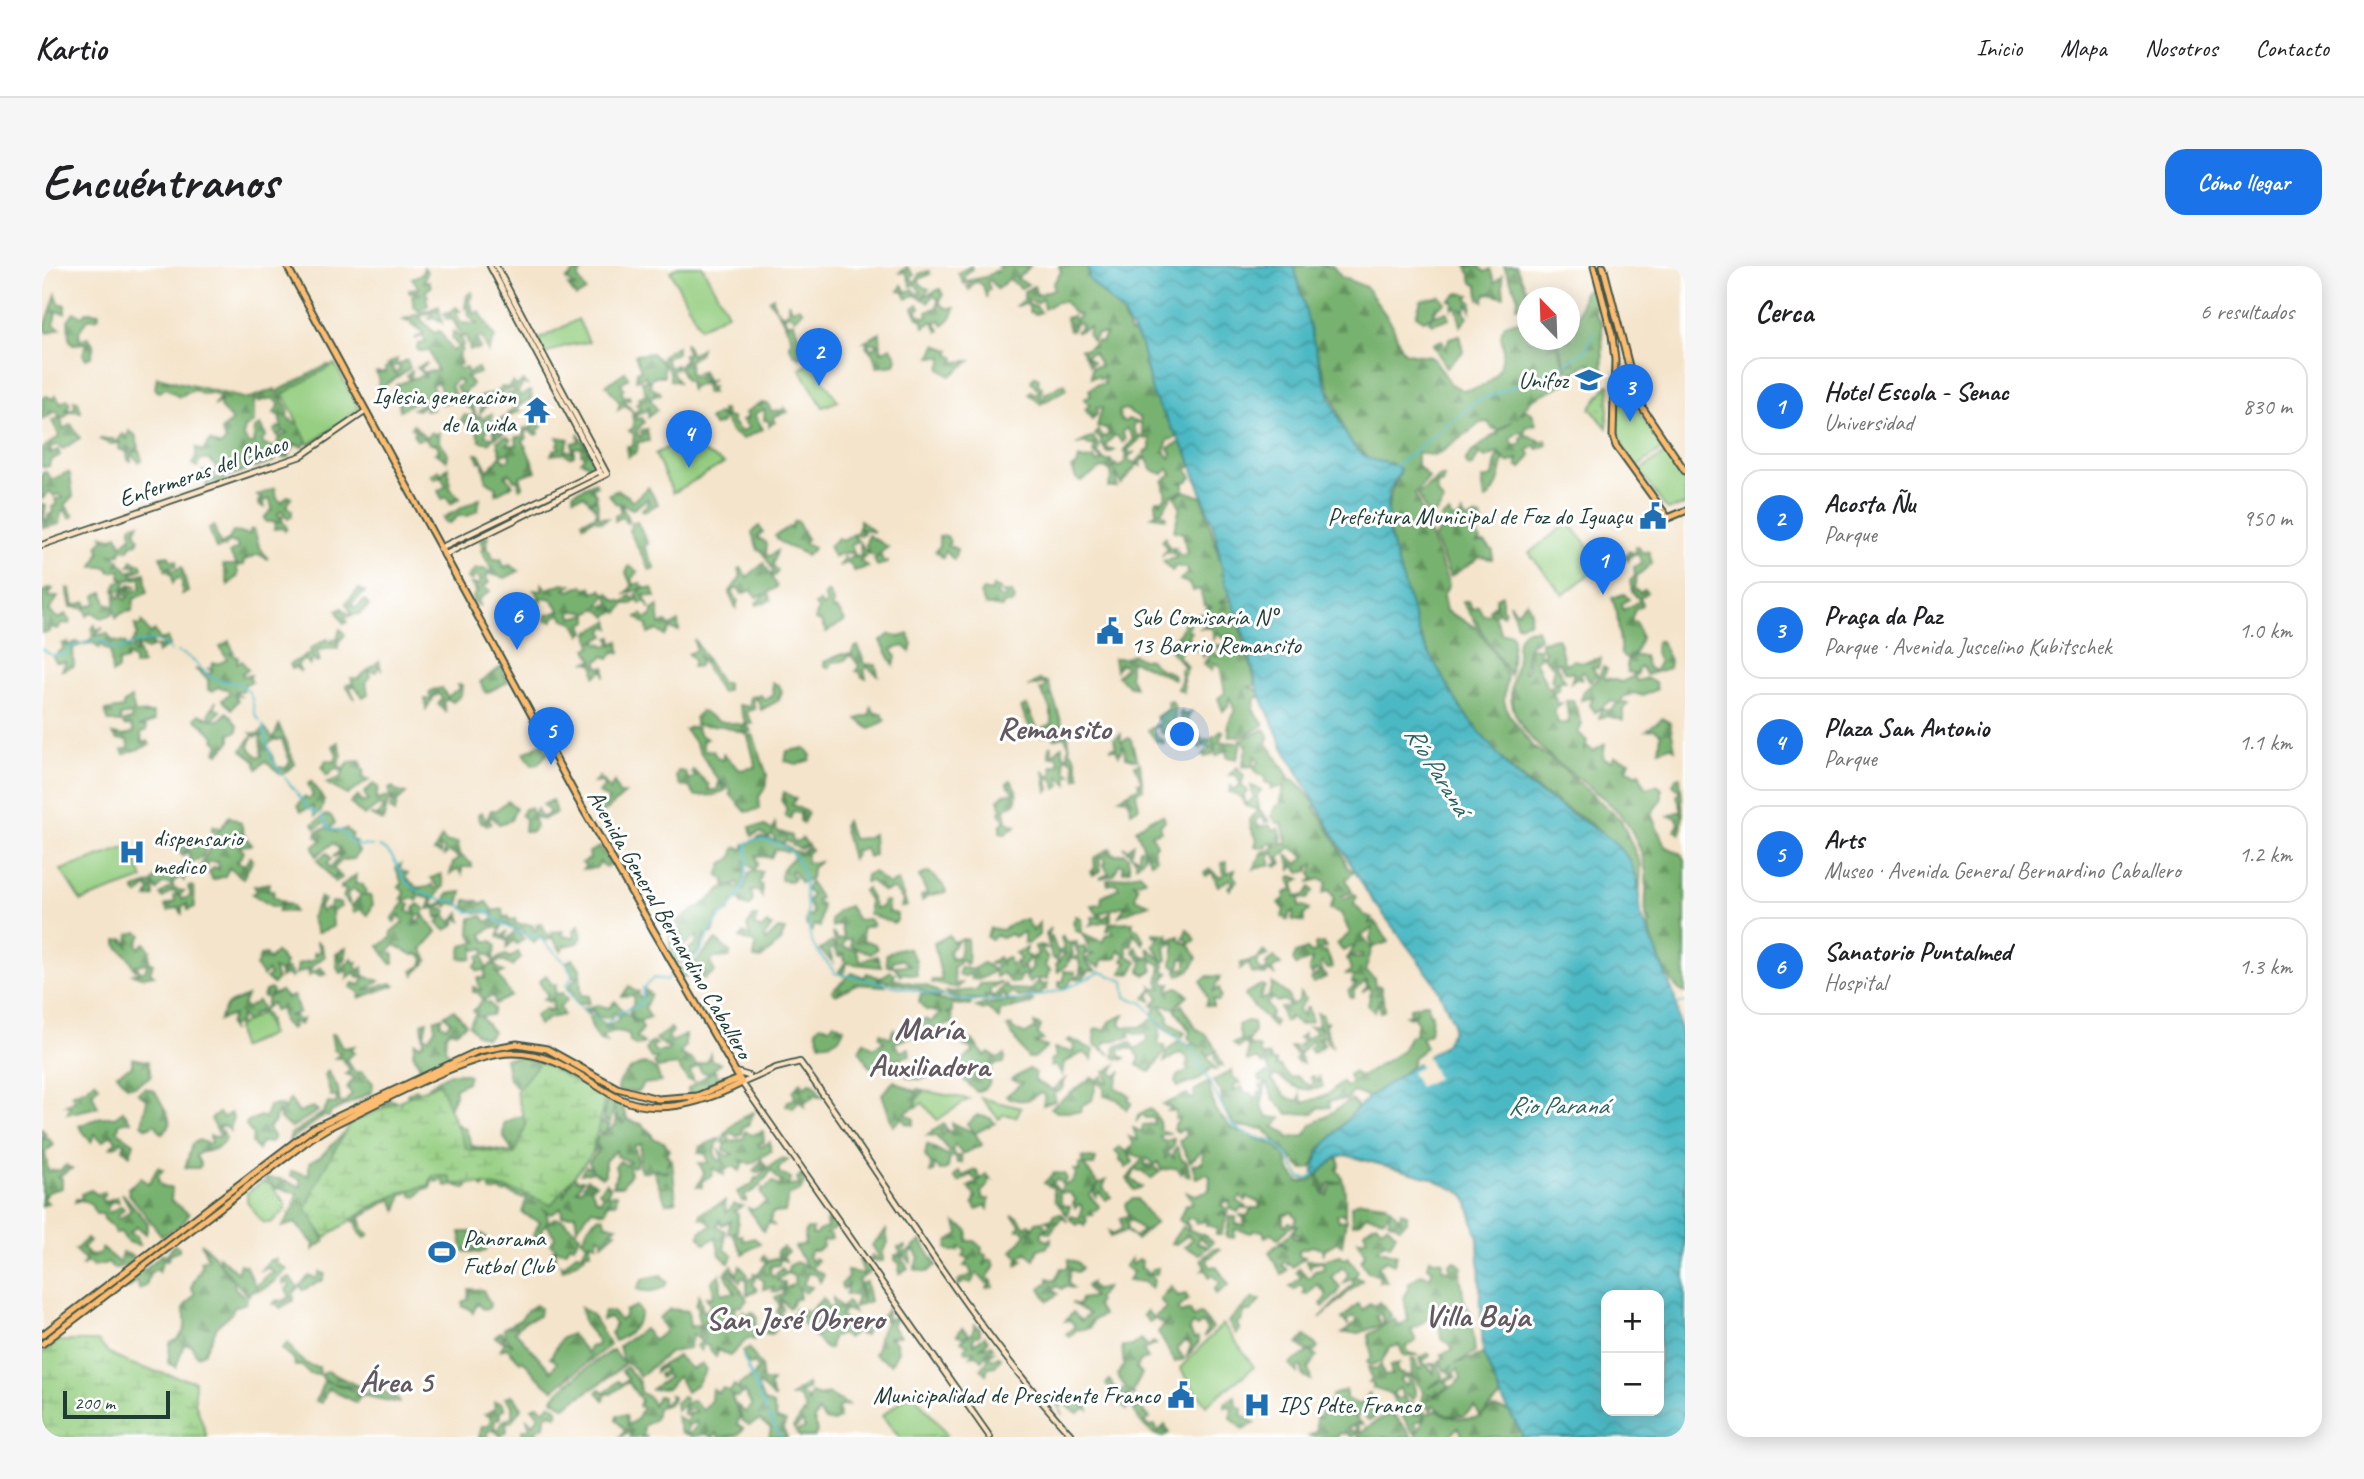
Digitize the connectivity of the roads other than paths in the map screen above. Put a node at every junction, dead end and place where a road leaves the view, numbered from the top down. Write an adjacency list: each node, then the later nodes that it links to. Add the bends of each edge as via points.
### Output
1 (287, 266): 8 (main road, Avenida General Bernardino Caballero)
2 (490, 266): 10 (main road)
3 (496, 266): 10 (main road)
4 (1594, 266): 6 (main road)
5 (1603, 266): 7 (main road)
6 (1615, 359): 7 (main road, via 1620,368); 11 (main road, via 1612,436 1616,446 1668,518)
7 (1628, 369): 9 (main road, via 1638,401)
8 (366, 411): 12 (main road, Enfermeras del Chaco, via 300,456); 13 (main road, Avenida General Bernardino Caballero)
9 (1685, 471)
10 (603, 473): 13 (main road); 14 (main road)
11 (1684, 511)
12 (42, 545)
13 (440, 548): 14 (main road, Avenida General Bernardino Caballero)
14 (444, 555): 15 (main road, Avenida General Bernardino Caballero)
15 (732, 1069): 17 (main road); 18 (main road, Avenida General Bernardino Caballero); 19 (main road)
16 (762, 1073): 17 (main road); 18 (main road); 29 (main road, via 800,1062 974,1317)
17 (749, 1076): 18 (main road)
18 (741, 1081): 19 (main road); 21 (main road); 22 (main road)
19 (723, 1086): 24 (main road)
20 (396, 1087): 23 (main road); 24 (main road, via 478,1051 517,1044 561,1054 629,1093 658,1100); 26 (main road, via 303,1135)
21 (732, 1088): 22 (main road); 25 (main road)
22 (748, 1091): 28 (main road)
23 (399, 1094): 25 (main road, via 483,1057 515,1053 554,1060 629,1102); 27 (main road, via 312,1138)
24 (697, 1096): 25 (main road)
25 (680, 1106)
26 (42, 1335)
27 (42, 1344)
28 (990, 1437)
29 (1073, 1437)

